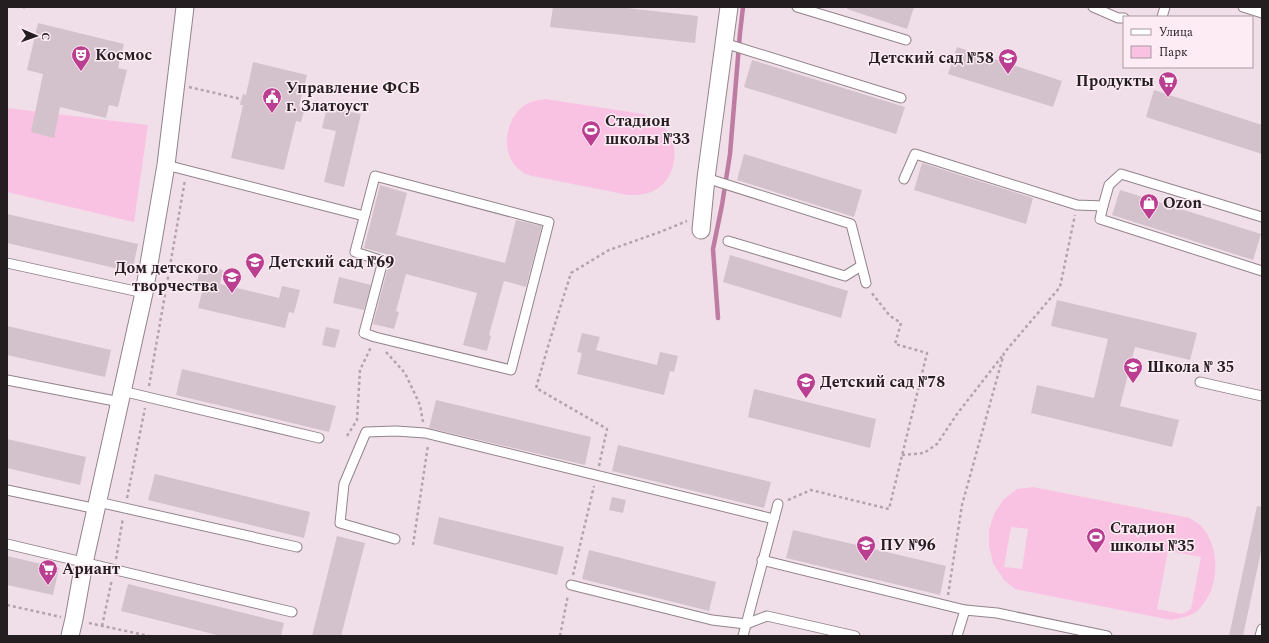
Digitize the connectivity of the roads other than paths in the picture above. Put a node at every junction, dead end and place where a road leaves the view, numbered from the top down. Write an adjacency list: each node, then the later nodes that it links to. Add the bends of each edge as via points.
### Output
1 (185, 7): 11 (street)
2 (729, 7): 9 (street)
3 (797, 7): 8 (lane)
4 (1093, 7): 7 (lane)
5 (1243, 7): 6 (lane)
6 (1262, 13)
7 (1123, 18)
8 (906, 40)
9 (724, 43): 10 (lane); 12 (street)
10 (901, 98)
11 (166, 165): 15 (lane); 23 (street)
12 (706, 178): 17 (street); 20 (lane, via 851,224)
13 (904, 179): 14 (lane, via 915,154 1077,205)
14 (1103, 206): 16 (lane, via 1109,185 1121,174); 21 (lane, via 1100,220)
15 (364, 216): 15 (lane, via 354,252 383,261 364,333 511,370 549,222 375,176)
16 (1262, 217)
17 (702, 224)
18 (728, 241): 20 (lane, via 845,276)
19 (7, 263): 23 (lane)
20 (862, 266): 22 (lane)
21 (1262, 272)
22 (866, 283)
23 (144, 293): 27 (street)
24 (7, 380): 27 (lane)
25 (1200, 382): 26 (lane)
26 (1262, 396)
27 (121, 397): 28 (lane); 31 (street)
28 (319, 438)
29 (7, 490): 31 (lane)
30 (778, 504): 32 (lane)
31 (98, 506): 35 (lane); 37 (street)
32 (774, 519): 33 (lane, via 425,433 366,432 344,484 340,523); 36 (lane)
33 (396, 539)
34 (7, 544): 37 (lane)
35 (297, 546)
36 (762, 560): 39 (lane); 41 (lane)
37 (84, 563): 40 (lane); 43 (street)
38 (570, 585): 41 (lane, via 712,620)
39 (965, 610): 46 (lane); 47 (lane, via 997,613)
40 (292, 612)
41 (746, 624): 44 (lane); 45 (lane, via 767,616)
42 (1262, 629): 48 (lane)
43 (70, 636)
44 (743, 636)
45 (855, 636)
46 (958, 636)
47 (1107, 636)
48 (1260, 636)

